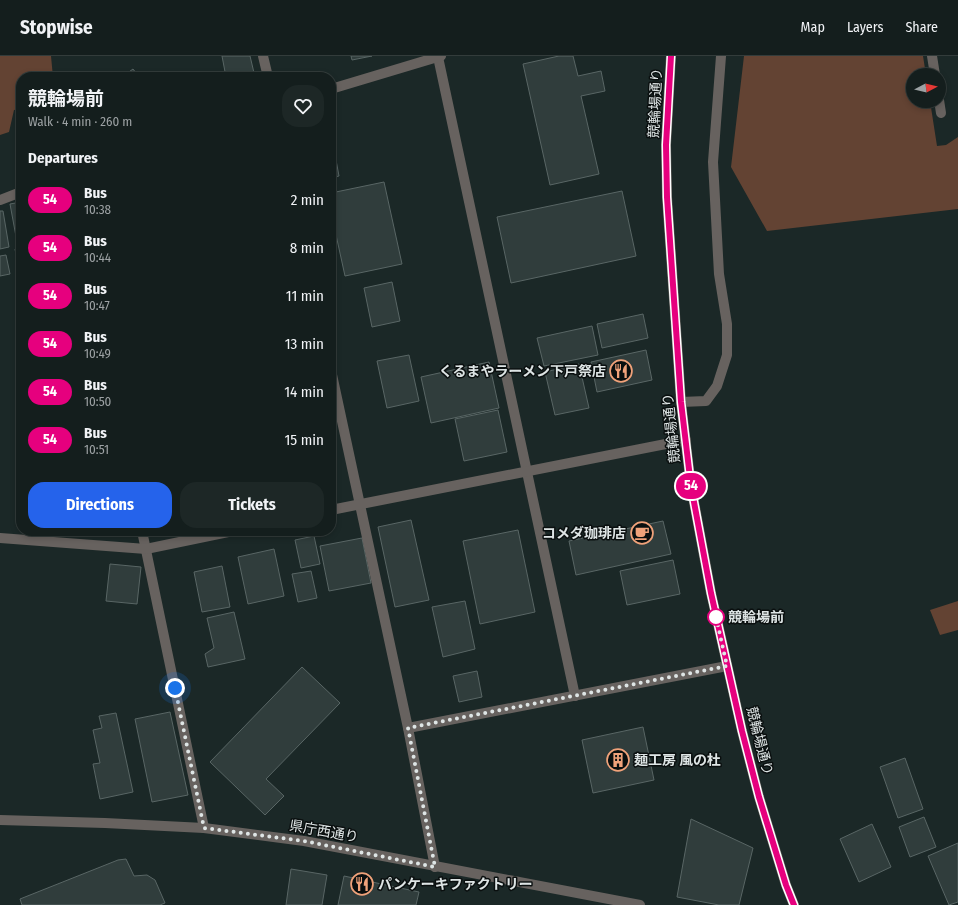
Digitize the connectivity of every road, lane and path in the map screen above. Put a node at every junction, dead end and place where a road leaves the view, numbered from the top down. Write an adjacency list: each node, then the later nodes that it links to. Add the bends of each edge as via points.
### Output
1 (263, 56): 7 (street)
2 (439, 56): 8 (street); 16 (street)
3 (671, 56): 14 (street, 競輪場通り, via 666,145 667,197)
4 (721, 56): 14 (street, via 713,162 719,274 726,324 727,355 717,386 706,401)
5 (932, 56): 6 (street)
6 (934, 68)
7 (267, 72)
8 (336, 87)
9 (940, 108): 10 (street)
10 (941, 114)
11 (16, 194): 12 (street)
12 (0, 200)
13 (336, 393): 17 (street)
14 (681, 402): 15 (street, 競輪場通り)
15 (686, 440): 16 (street); 23 (street, 競輪場通り, via 691,486 709,586)
16 (528, 471): 17 (street); 24 (street)
17 (360, 504): 18 (street); 25 (street)
18 (336, 509)
19 (143, 536): 22 (street)
20 (208, 536): 22 (street)
21 (0, 538): 22 (street)
22 (146, 549): 27 (street)
23 (727, 666): 24 (street); 30 (street, 競輪場通り, via 759,797)
24 (576, 696): 25 (street)
25 (408, 728): 28 (street)
26 (0, 818): 27 (street, 県庁西通り)
27 (204, 828): 28 (street, 県庁西通り, via 304,841)
28 (435, 867): 29 (street, 県庁西通り)
29 (640, 905)
30 (794, 905)

